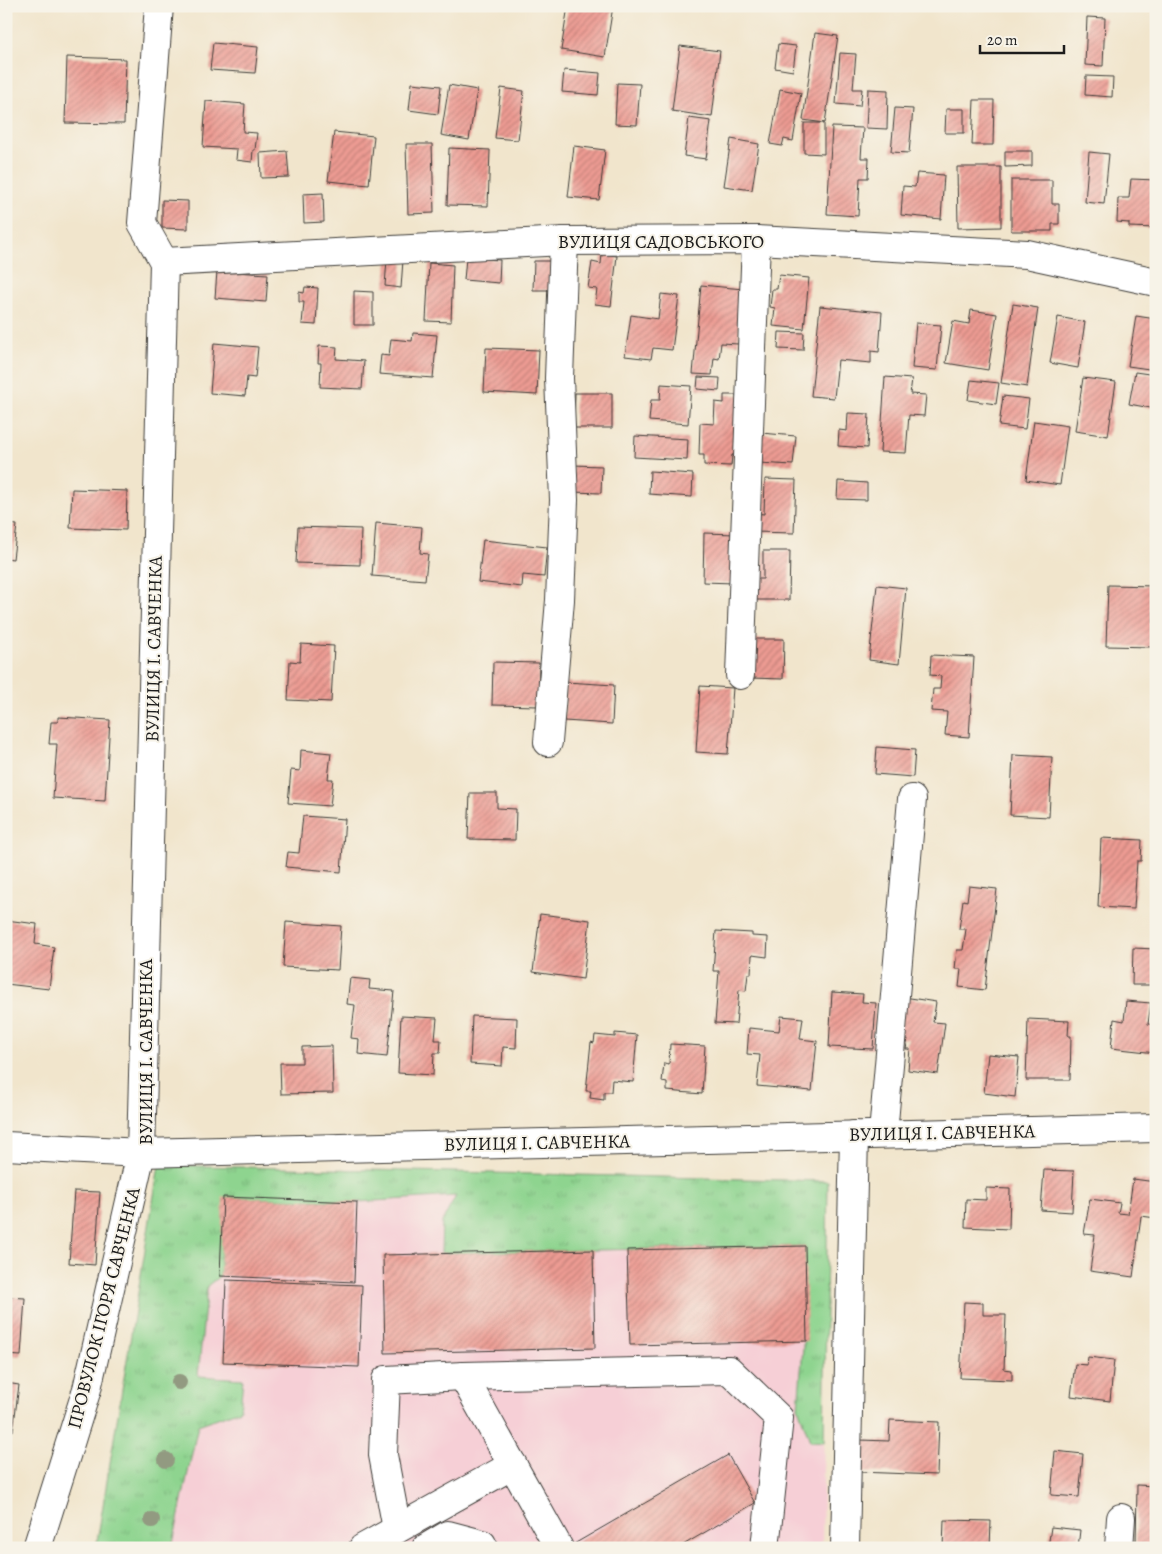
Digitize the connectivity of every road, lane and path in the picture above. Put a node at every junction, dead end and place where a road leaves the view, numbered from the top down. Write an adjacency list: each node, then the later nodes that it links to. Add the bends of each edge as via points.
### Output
1 (159, 6): 4 (street, via 142,223)
2 (756, 240): 3 (street, ВУЛИЦЯ САДОВСЬКОГО); 5 (street, ВУЛИЦЯ САДОВСЬКОГО, via 1028,254); 6 (street)
3 (564, 242): 4 (street, ВУЛИЦЯ САДОВСЬКОГО); 7 (street, via 559,378 564,500 560,600)
4 (164, 262): 13 (street, ВУЛИЦЯ І. САВЧЕНКА)
5 (1156, 282)
6 (740, 675)
7 (548, 742)
8 (912, 799): 10 (street)
9 (1156, 1128): 10 (street, ВУЛИЦЯ І. САВЧЕНКА)
10 (883, 1134): 11 (street, ВУЛИЦЯ І. САВЧЕНКА)
11 (854, 1135): 13 (street, ВУЛИЦЯ І. САВЧЕНКА); 24 (street)
12 (6, 1146): 13 (street)
13 (142, 1153): 18 (street, ПРОВУЛОК ІГОРЯ САВЧЕНКА, via 87,1389)
14 (463, 1376): 15 (street); 17 (street, via 386,1380 383,1455); 23 (street, via 729,1370 779,1418)
15 (513, 1465): 17 (street); 22 (street)
16 (1121, 1518): 25 (street)
17 (397, 1529): 19 (street)
18 (37, 1548)
19 (363, 1548)
20 (426, 1548): 21 (street, via 448,1535 482,1544)
21 (484, 1548)
22 (559, 1548)
23 (764, 1548)
24 (845, 1548)
25 (1119, 1548)

